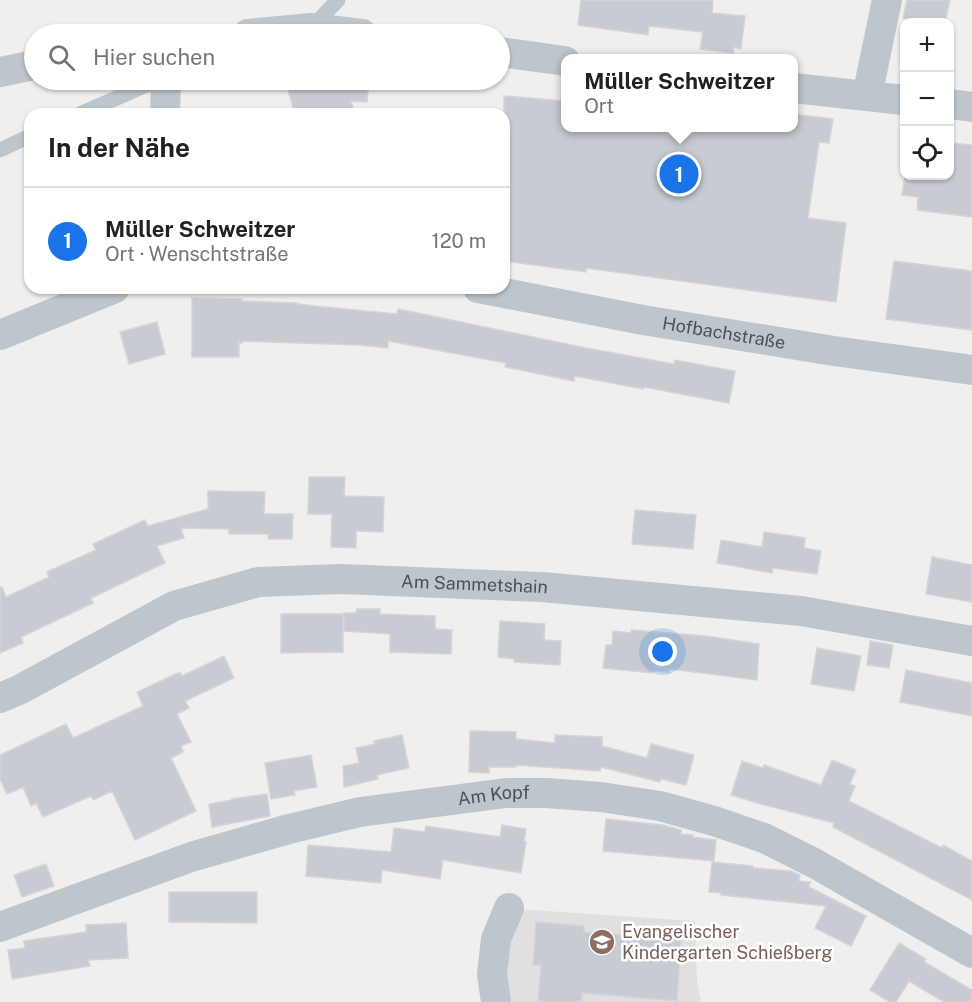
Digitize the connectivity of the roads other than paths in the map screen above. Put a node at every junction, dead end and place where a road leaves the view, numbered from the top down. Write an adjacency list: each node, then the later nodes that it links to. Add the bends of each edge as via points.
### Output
1 (338, 0): 3 (lane)
2 (887, 0): 11 (street)
3 (315, 24)
4 (510, 53): 5 (street)
5 (561, 60)
6 (24, 67): 7 (street)
7 (0, 72)
8 (798, 89): 11 (street)
9 (135, 90): 15 (lane)
10 (166, 90): 16 (street)
11 (867, 96): 12 (street)
12 (900, 100)
13 (954, 105): 14 (street)
14 (972, 107)
15 (94, 108)
16 (165, 108)
17 (24, 139): 18 (lane)
18 (0, 150)
19 (100, 294): 21 (street)
20 (509, 294): 22 (street, Hofbachstraße, via 643,320)
21 (0, 335)
22 (972, 370)
23 (972, 641): 24 (street, Am Sammetshain, via 801,611 542,587 341,579 258,582 174,606)
24 (0, 698)
25 (509, 908): 28 (street, via 496,939 492,974)
26 (0, 927): 27 (street, Am Kopf, via 191,857 289,829 360,812 506,793 552,793 660,807 764,838)
27 (972, 953)
28 (496, 1002)

